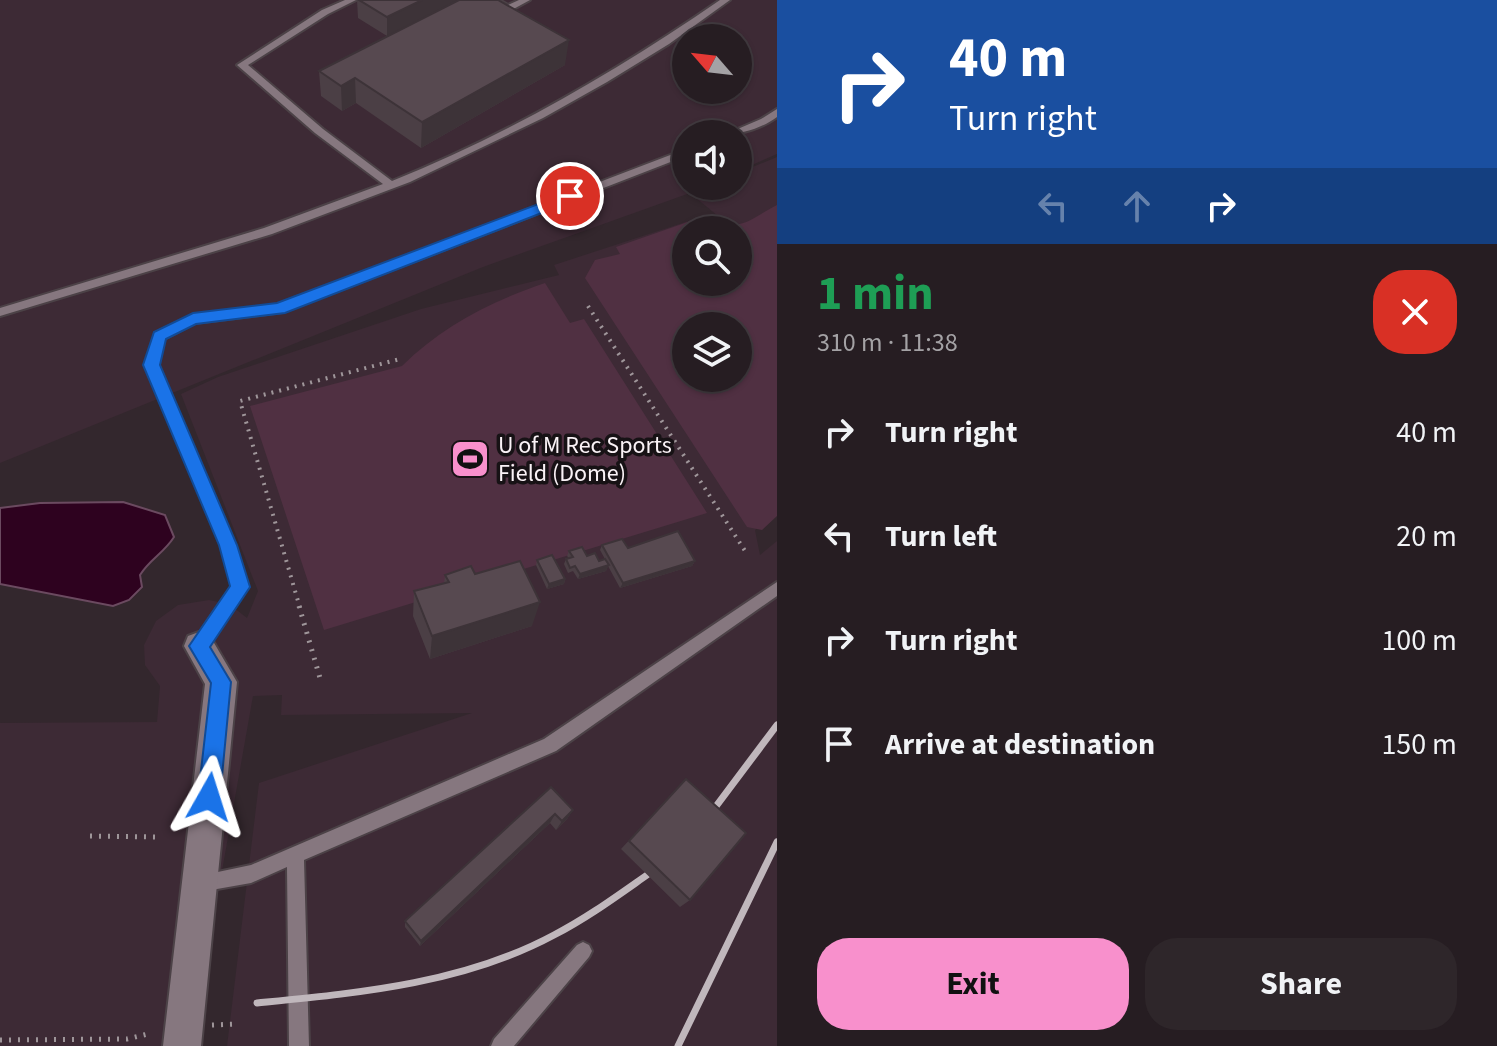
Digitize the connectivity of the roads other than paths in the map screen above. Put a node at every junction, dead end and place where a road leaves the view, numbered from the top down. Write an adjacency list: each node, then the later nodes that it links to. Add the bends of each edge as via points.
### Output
1 (352, 0): 8 (lane, via 242,65)
2 (493, 0): 3 (lane, via 508,9)
3 (526, 0)
4 (726, 0): 8 (lane, via 595,87)
5 (777, 112): 6 (lane)
6 (752, 126)
7 (672, 157): 11 (lane, via 279,309 193,319 159,336 152,365 228,545 240,587)
8 (390, 184): 9 (lane, via 212,249)
9 (0, 312)
10 (777, 588): 12 (lane, via 550,745)
11 (199, 646): 13 (street, via 221,682)
12 (295, 854): 13 (lane, via 251,874); 16 (lane)
13 (200, 883): 15 (street)
14 (583, 951): 17 (lane)
15 (183, 1036)
16 (299, 1046)
17 (501, 1046)

